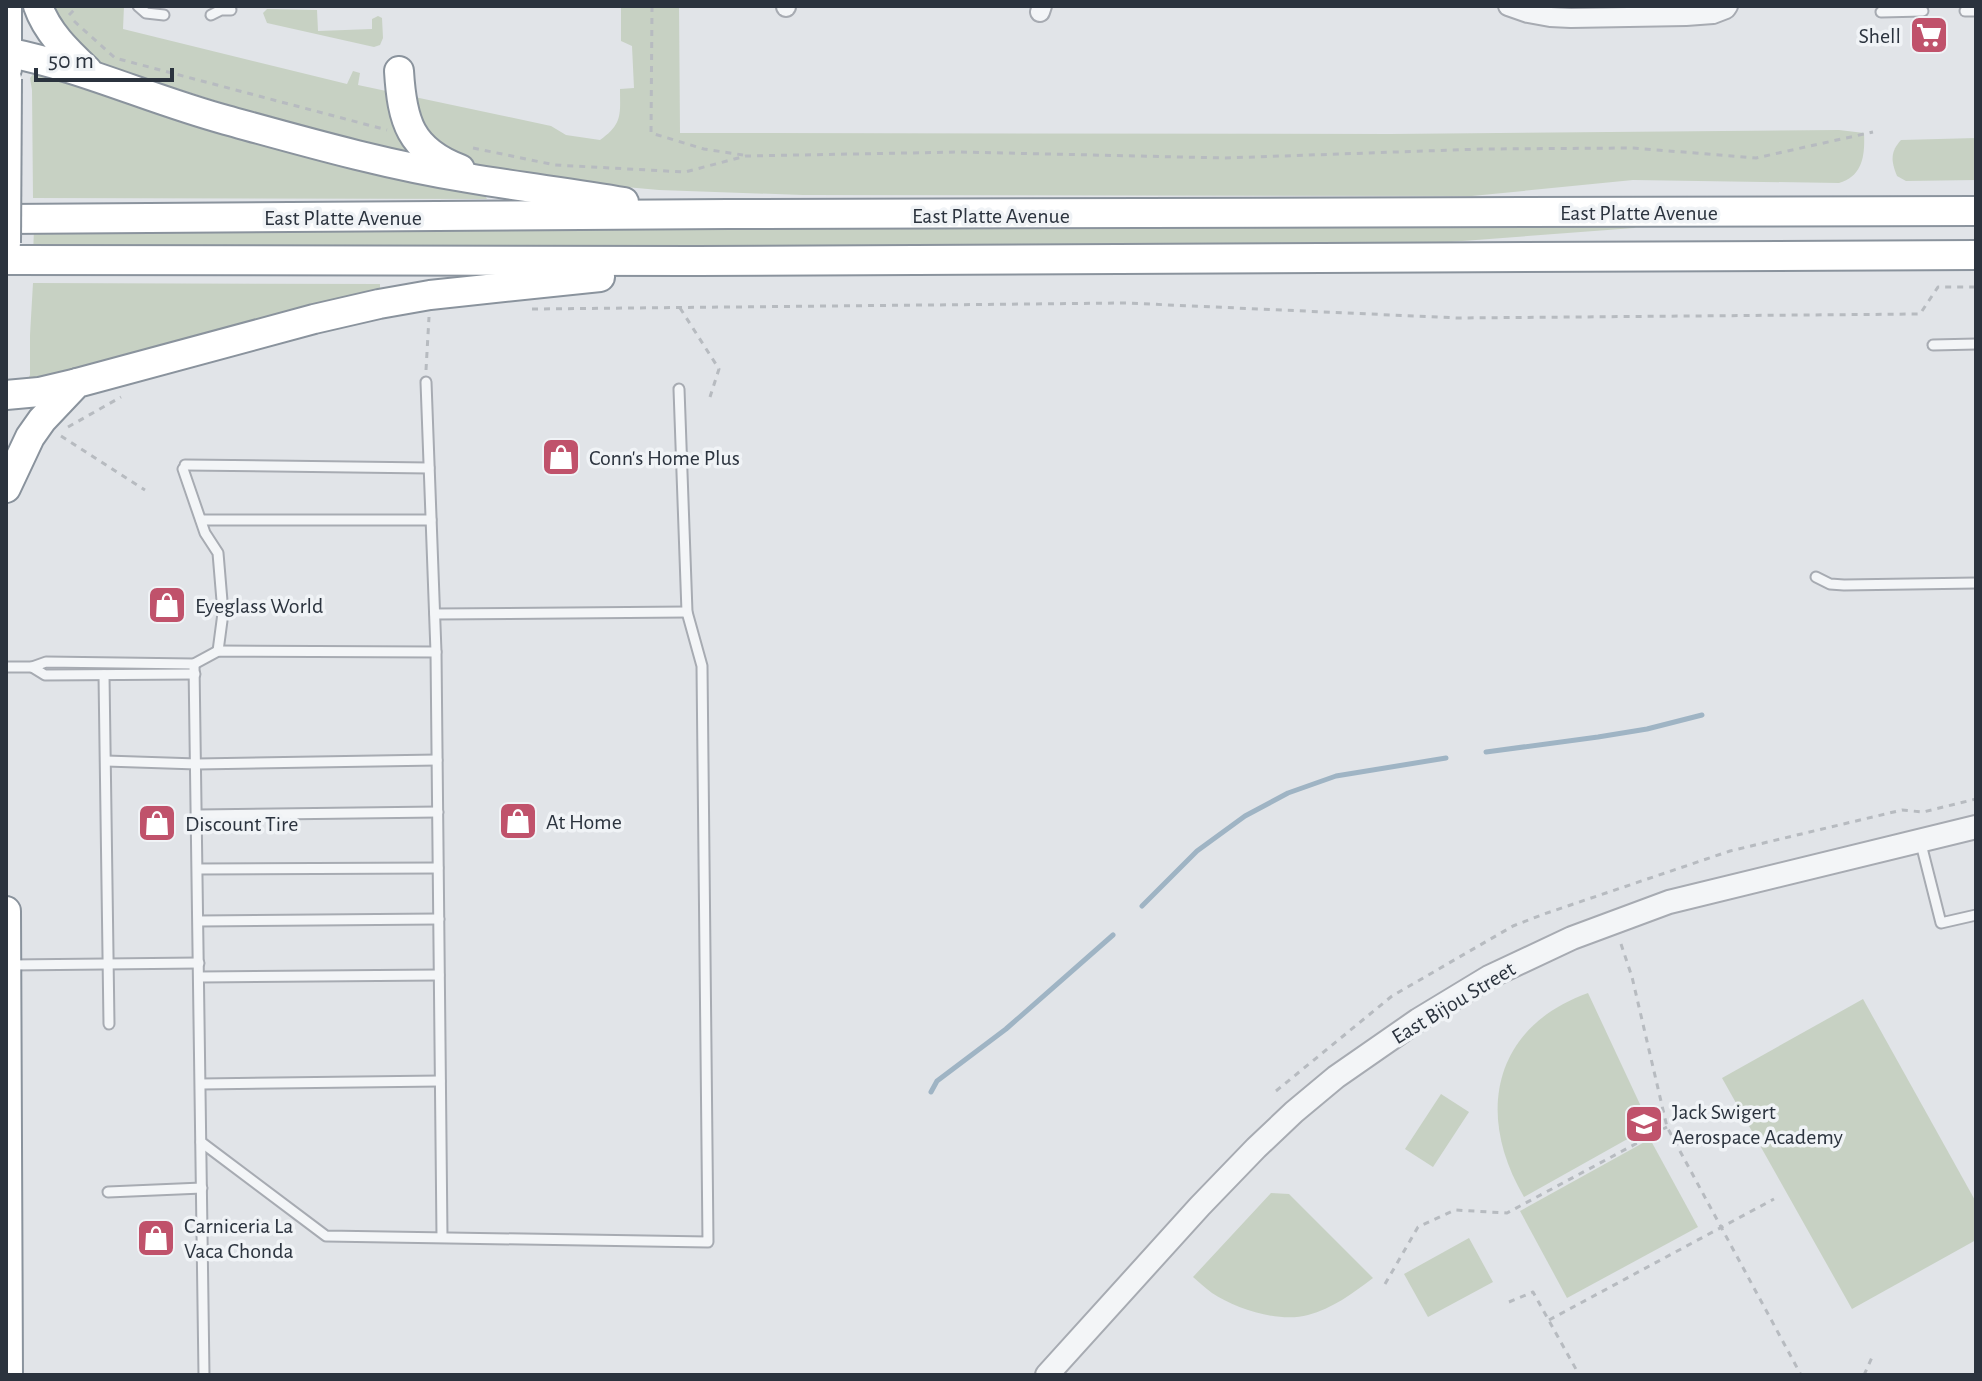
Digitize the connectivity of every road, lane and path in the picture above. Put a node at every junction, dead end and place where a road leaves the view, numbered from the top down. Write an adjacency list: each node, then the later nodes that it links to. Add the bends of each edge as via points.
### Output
1 (7, 6): 13 (highway)
2 (38, 6): 15 (highway, via 48,28)
3 (138, 6): 11 (lane)
4 (652, 6): 20 (path, via 651,133)
5 (1508, 6): 6 (street, via 1571,18 1713,14)
6 (1728, 6)
7 (1923, 11): 10 (lane)
8 (1965, 11): 9 (lane)
9 (1976, 11)
10 (1881, 12)
11 (164, 15)
12 (67, 16): 18 (path, via 115,58)
13 (6, 52): 15 (highway); 16 (highway)
14 (399, 71): 18 (highway, via 401,103)
15 (90, 73): 21 (highway, via 307,142)
16 (7, 79): 25 (highway, bridge)
17 (1873, 132): 20 (path, via 1756,158 1633,148 1225,158 960,152)
18 (415, 136): 21 (highway, via 454,167)
19 (461, 146): 20 (path, via 555,165 685,172)
20 (746, 156)
21 (491, 181): 23 (highway)
22 (1976, 211): 23 (highway, East Platte Avenue)
23 (728, 214): 24 (highway, East Platte Avenue)
24 (6, 219)
25 (6, 243)
26 (1976, 255): 28 (highway, East Platte Avenue)
27 (6, 260): 28 (highway, East Platte Avenue)
28 (697, 261): 36 (highway, via 379,304)
29 (1976, 287): 30 (path, via 1938,287 1920,314 1458,318 1126,303)
30 (680, 308): 31 (path); 40 (path, via 719,369)
31 (521, 309)
32 (429, 317): 35 (path)
33 (1976, 344): 34 (lane)
34 (1933, 345)
35 (426, 382): 41 (lane)
36 (77, 383): 38 (highway); 42 (highway, via 30,437)
37 (679, 389): 48 (lane)
38 (6, 395)
39 (124, 395): 43 (path, via 59,434)
40 (710, 397)
41 (429, 468): 44 (lane, via 184,467); 45 (lane)
42 (6, 488)
43 (145, 490)
44 (201, 520): 45 (lane); 50 (lane, via 218,553 223,613)
45 (431, 520): 49 (lane)
46 (1816, 577): 47 (lane, via 1844,585)
47 (1976, 583)
48 (687, 612): 49 (lane); 86 (lane, via 702,666 708,1242)
49 (435, 614): 51 (lane)
50 (218, 651): 51 (lane); 54 (lane)
51 (436, 652): 56 (lane)
52 (6, 667): 53 (lane)
53 (32, 667): 54 (lane, via 46,662); 55 (lane, via 45,675)
54 (194, 669): 55 (lane); 58 (lane)
55 (104, 675): 57 (lane)
56 (437, 760): 58 (lane); 59 (lane)
57 (106, 761): 58 (lane); 71 (lane)
58 (197, 764): 60 (lane)
59 (438, 812): 60 (lane); 63 (lane)
60 (198, 815): 64 (lane)
61 (1976, 827): 62 (street, East Bijou Street)
62 (1920, 840): 66 (lane, via 1941,923); 94 (street, East Bijou Street, via 1669,902 1572,938 1418,1020 1336,1077 1256,1148)
63 (438, 868): 64 (lane); 67 (lane)
64 (198, 869): 68 (lane)
65 (6, 911): 72 (highway)
66 (1976, 915)
67 (439, 919): 68 (lane); 73 (lane)
68 (199, 921): 70 (lane)
69 (1621, 944): 78 (path)
70 (199, 963): 71 (lane); 74 (lane)
71 (109, 964): 72 (lane); 75 (lane)
72 (6, 965): 92 (highway)
73 (439, 975): 74 (lane); 76 (lane)
74 (200, 977): 77 (lane)
75 (109, 1024)
76 (440, 1081): 77 (lane); 86 (lane)
77 (201, 1084): 79 (lane)
78 (1667, 1127): 84 (path, via 1507,1213 1455,1210); 85 (path)
79 (201, 1142): 80 (lane); 86 (lane, via 326,1236)
80 (202, 1188): 81 (lane); 93 (lane)
81 (108, 1192)
82 (1774, 1199): 85 (path)
83 (1434, 1214): 84 (path)
84 (1436, 1219): 87 (path, via 1418,1227)
85 (1721, 1227): 89 (path); 95 (path)
86 (442, 1237)
87 (1385, 1284)
88 (1509, 1302): 89 (path, via 1533,1292)
89 (1549, 1320): 91 (path)
90 (1873, 1355): 96 (path)
91 (1577, 1371)
92 (8, 1375)
93 (204, 1375)
94 (1047, 1375)
95 (1801, 1375)
96 (1864, 1375)

